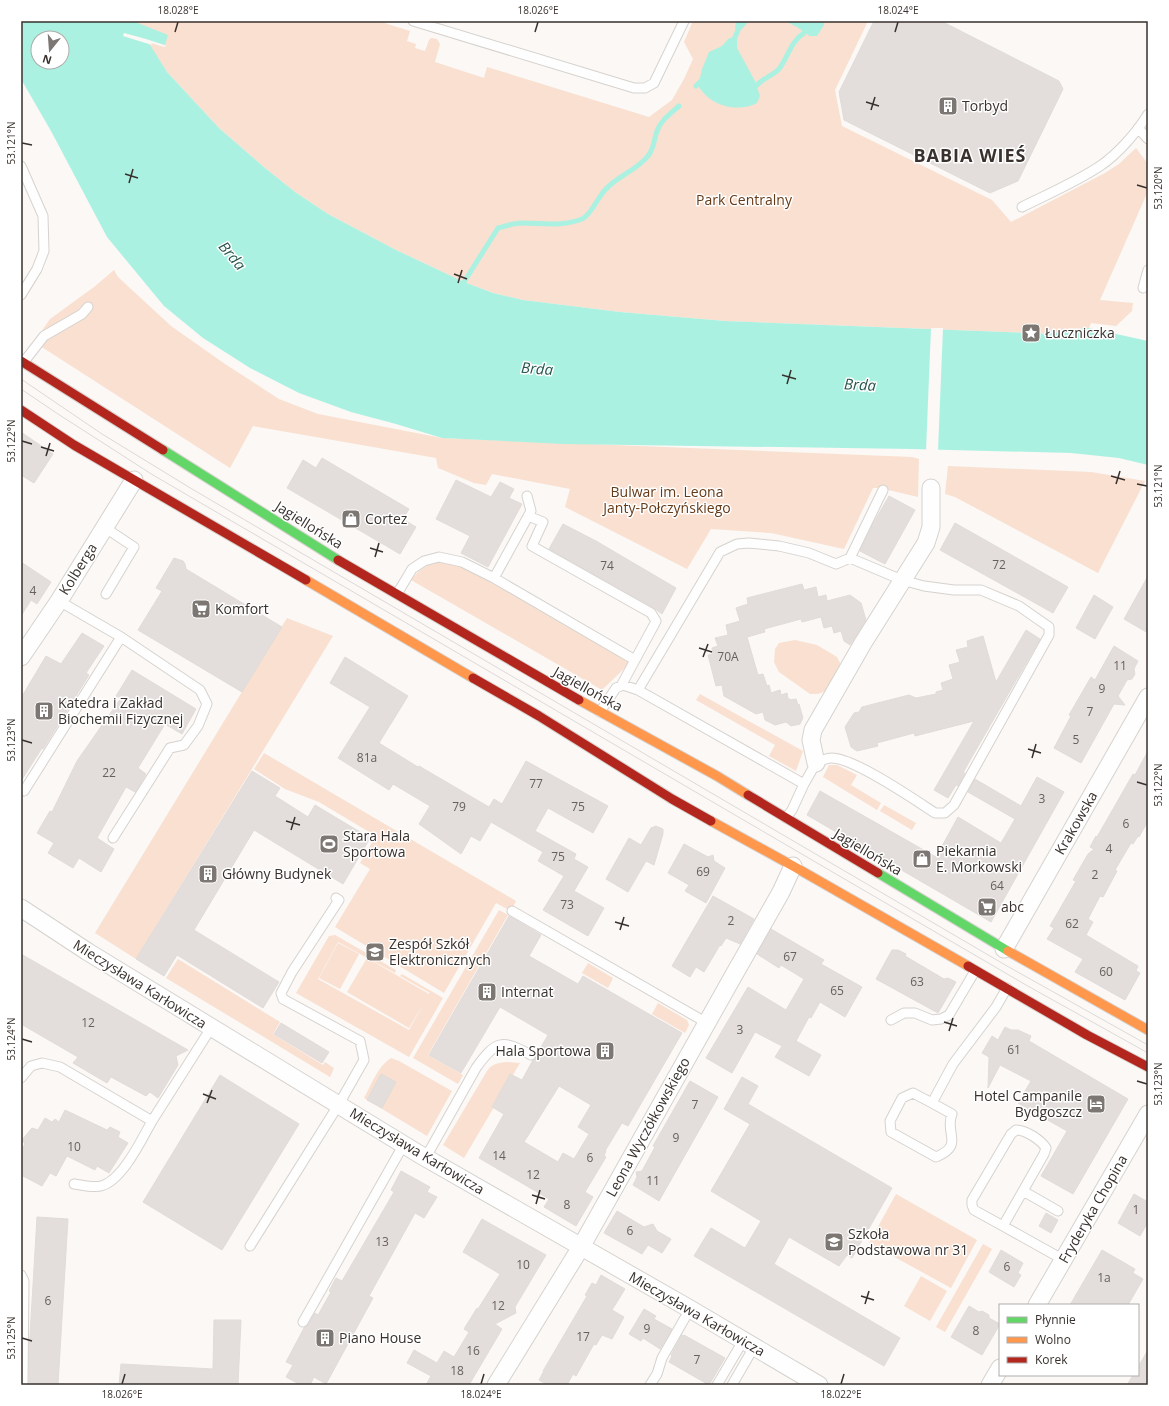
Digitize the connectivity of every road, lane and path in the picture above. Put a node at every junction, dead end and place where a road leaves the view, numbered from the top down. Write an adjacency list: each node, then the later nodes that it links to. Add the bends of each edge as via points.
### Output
1 (413, 21): 2 (lane, via 634,88 645,88 654,83)
2 (684, 21)
3 (1148, 114): 4 (lane)
4 (1138, 128): 5 (lane); 7 (lane, via 1113,156 1100,166)
5 (1148, 139)
6 (21, 166): 10 (lane, via 43,216 44,251 37,270)
7 (1022, 207)
8 (1148, 270): 9 (lane)
9 (1143, 288)
10 (21, 296)
11 (88, 307): 12 (lane, via 82,314 44,336)
12 (22, 362): 24 (main road, Jagiellońska)
13 (21, 410): 14 (main road)
14 (134, 480): 19 (street, Kolberga); 38 (main road, via 539,716 672,799)
15 (930, 488): 22 (street, via 931,527 926,543)
16 (883, 490): 20 (lane)
17 (527, 496): 18 (lane, via 531,511)
18 (528, 516): 21 (lane); 28 (lane, via 543,522 532,546 651,613 656,621)
19 (104, 527): 23 (lane, via 134,547); 25 (street, Kolberga)
20 (850, 558): 22 (lane); 30 (lane, via 836,564 809,553 749,543 737,544 720,552)
21 (494, 578): 24 (lane, via 462,562 439,557 424,561 412,569); 28 (lane)
22 (902, 580): 33 (street, via 813,730 811,740); 33 (lane, via 954,590 981,590 1019,606 1049,627 1049,635 954,805 945,812 935,813 844,760 830,758)
23 (106, 594)
24 (397, 594): 32 (main road, Jagiellońska)
25 (58, 601): 26 (lane); 27 (street, Kolberga)
26 (120, 636): 35 (lane); 37 (lane, via 200,690 207,704 198,726 184,745 170,748)
27 (21, 657)
28 (635, 660): 29 (lane)
29 (621, 686): 30 (lane); 32 (lane, via 616,688)
30 (638, 690): 34 (lane)
31 (1148, 697): 42 (street, Krakowska)
32 (600, 712): 36 (main road, Jagiellońska)
33 (816, 763): 34 (lane)
34 (804, 784): 36 (lane)
35 (24, 791)
36 (786, 818): 42 (main road, Jagiellońska)
37 (112, 838)
38 (793, 866): 43 (main road); 46 (street, Leona Wyczółkowskiego)
39 (336, 898): 53 (lane, via 339,900 290,971 281,993 283,999 360,1041 364,1060)
40 (21, 908): 47 (street, Mieczysława Karłowicza)
41 (512, 912): 46 (lane)
42 (1004, 949): 48 (main road, Jagiellońska)
43 (975, 971): 44 (main road); 45 (lane, via 949,1015 932,1020 915,1013 904,1013)
44 (1007, 988): 50 (main road); 52 (lane, via 996,1007 953,1064)
45 (891, 1020)
46 (707, 1023): 63 (street, Leona Wyczółkowskiego)
47 (211, 1028): 53 (street, Mieczysława Karłowicza); 55 (lane)
48 (1148, 1030)
49 (531, 1055): 57 (lane, via 508,1044 502,1044 485,1055)
50 (1148, 1067)
51 (21, 1078): 55 (lane, via 31,1066 42,1063 60,1067)
52 (932, 1103): 52 (lane, via 913,1093 902,1098 890,1121 891,1132 936,1157 946,1152 953,1141 950,1119 952,1114)
53 (339, 1104): 56 (street, Mieczysława Karłowicza); 62 (lane)
54 (1148, 1114): 64 (street, Fryderyka Chopina)
55 (152, 1122): 58 (lane, via 124,1169 113,1180 102,1186)
56 (404, 1144): 57 (street, Mieczysława Karłowicza); 68 (lane)
57 (426, 1157): 63 (street, Mieczysława Karłowicza)
58 (74, 1184)
59 (1024, 1191): 60 (lane); 61 (lane); 61 (lane, via 1046,1148 1042,1142 1021,1130 1016,1130 1011,1134 972,1200 974,1210)
60 (1058, 1210)
61 (1003, 1226): 64 (lane)
62 (250, 1246)
63 (581, 1247): 67 (street, Mieczysława Karłowicza); 73 (street, Leona Wyczółkowskiego)
64 (1064, 1260): 66 (street, Fryderyka Chopina)
65 (21, 1275): 70 (lane, via 24,1281)
66 (1038, 1304)
67 (690, 1309): 69 (street, Mieczysława Karłowicza); 74 (lane)
68 (303, 1322)
69 (748, 1344): 75 (lane); 76 (lane); 77 (street, Mieczysława Karłowicza)
70 (22, 1368): 72 (lane)
71 (999, 1370): 78 (street)
72 (23, 1385)
73 (496, 1385)
74 (650, 1385)
75 (717, 1385)
76 (732, 1385)
77 (819, 1385)
78 (990, 1385)

